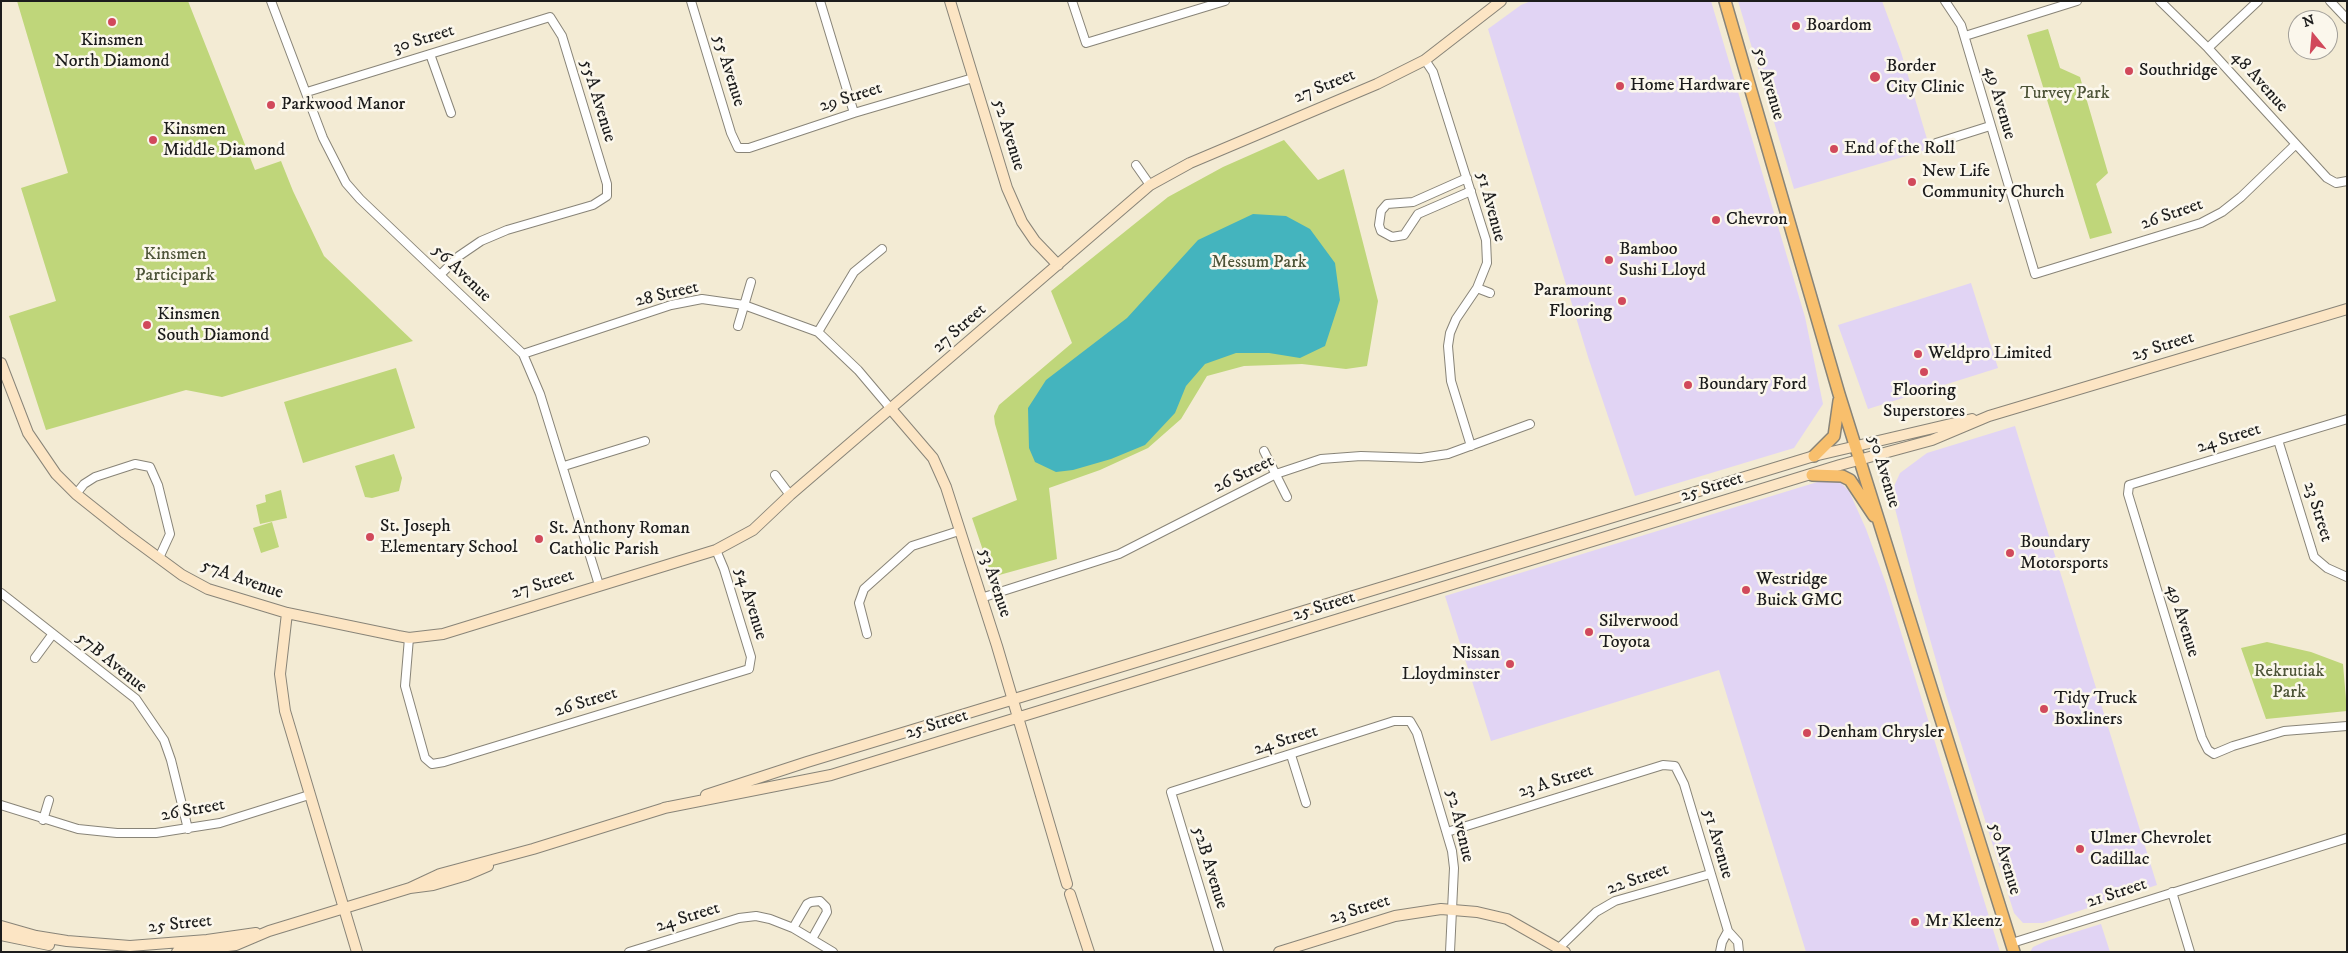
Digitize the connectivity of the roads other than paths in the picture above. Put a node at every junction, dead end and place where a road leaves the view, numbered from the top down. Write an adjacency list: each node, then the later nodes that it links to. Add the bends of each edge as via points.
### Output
1 (271, 1): 21 (street, 56 Avenue)
2 (691, 1): 27 (street, 55 Avenue)
3 (820, 1): 23 (street)
4 (950, 1): 20 (main road, 52 Avenue)
5 (1072, 1): 6 (street, via 1086,43)
6 (1225, 1)
7 (1501, 1): 19 (main road, 27 Street)
8 (1725, 1): 51 (main road, 50 Avenue)
9 (1944, 1): 16 (street, 49 Avenue, via 1961,25)
10 (2076, 1): 16 (street)
11 (2160, 1): 17 (street, 48 Avenue)
12 (2258, 1): 17 (street)
13 (2330, 1): 15 (street)
14 (550, 17): 18 (street, 30 Street); 39 (street, 55A Avenue, via 562,36 607,184 606,196 593,205 480,241)
15 (2347, 19)
16 (1964, 36): 24 (street, 49 Avenue)
17 (2208, 48): 26 (street, 48 Avenue)
18 (430, 54): 21 (street, 30 Street); 22 (street)
19 (1426, 60): 29 (street, 51 Avenue, via 1432,69); 31 (main road, 27 Street, via 1378,84 1190,163)
20 (973, 78): 23 (street, 29 Street); 38 (main road, 52 Avenue, via 1007,188 1022,222)
21 (307, 92): 39 (street, 56 Avenue, via 346,183)
22 (452, 113)
23 (854, 113): 27 (street, 29 Street, via 749,148)
24 (1990, 126): 25 (street); 40 (street, 49 Avenue)
25 (1936, 143)
26 (2296, 144): 30 (street, 48 Avenue, via 2327,178 2336,183); 40 (street, 26 Street, via 2241,197 2201,223)
27 (738, 148)
28 (1136, 165): 31 (street)
29 (1468, 178): 32 (street); 33 (street, 51 Avenue)
30 (2347, 181)
31 (1150, 185): 38 (main road, 27 Street)
32 (1439, 189): 34 (street); 35 (street)
33 (1471, 191): 35 (street); 42 (street, 51 Avenue, via 1486,240 1487,264)
34 (1413, 202): 36 (street); 36 (street, via 1387,204 1381,211 1381,231 1392,237 1404,235)
35 (1445, 202): 36 (street)
36 (1418, 214)
37 (882, 249): 47 (street, via 854,272)
38 (1058, 265): 52 (main road, 27 Street)
39 (441, 274): 48 (street, 56 Avenue)
40 (2035, 274)
41 (751, 282): 44 (street)
42 (1477, 288): 43 (street); 59 (street, 51 Avenue, via 1450,333 1448,358 1451,381)
43 (1490, 293)
44 (744, 305): 46 (street); 47 (street, 28 Street); 48 (street, 28 Street, via 702,299 671,305)
45 (2347, 308): 53 (main road, 25 Street)
46 (738, 326)
47 (818, 332): 52 (street, 53 Avenue, via 858,370)
48 (523, 354): 63 (street, 56 Avenue)
49 (1, 363): 50 (main road, 57A Avenue)
50 (4, 382): 67 (main road, 57A Avenue, via 28,433 47,463)
51 (1839, 394): 58 (main road, 50 Avenue); 61 (main road, via 1834,436)
52 (891, 410): 69 (main road, 27 Street); 72 (main road, 53 Avenue, via 933,458 946,487)
53 (1989, 416): 58 (main road, 25 Street); 62 (main road, 25 Street, via 1932,440)
54 (2347, 419): 56 (street, 24 Street)
55 (1530, 424): 59 (street, 26 Street)
56 (2278, 440): 68 (street, 24 Street, via 2129,485); 75 (street, 23 Street, via 2314,557 2327,568)
57 (645, 441): 63 (street)
58 (1856, 445): 61 (main road, 25 Street); 62 (main road, 50 Avenue)
59 (1471, 446): 64 (street, 26 Street, via 1421,458 1340,456)
60 (1264, 452): 64 (street)
61 (1814, 456): 85 (main road, 25 Street)
62 (1860, 460): 66 (main road, 25 Street); 71 (main road, 50 Avenue)
63 (564, 466): 76 (street, 56 Avenue)
64 (1276, 474): 70 (street); 78 (street, 26 Street, via 1119,554)
65 (775, 475): 69 (street)
66 (1812, 475): 71 (main road, via 1832,474 1850,480); 86 (main road, 25 Street)
67 (76, 494): 74 (main road, 57A Avenue); 74 (street, via 96,477 135,464 150,467 170,534)
68 (2128, 494): 88 (street, 49 Avenue, via 2208,750 2214,754 2284,731)
69 (790, 496): 73 (main road, 27 Street, via 753,530)
70 (1287, 497)
71 (1881, 525): 111 (main road, 50 Avenue)
72 (959, 531): 78 (main road, 53 Avenue); 80 (street, via 912,546 864,589 859,603)
73 (716, 550): 76 (main road, 27 Street); 84 (street, 54 Avenue, via 751,657)
74 (159, 558): 79 (main road, 57A Avenue, via 208,589)
75 (2347, 577)
76 (599, 585): 82 (main road, 27 Street, via 443,634)
77 (1, 593): 81 (street, 57B Avenue)
78 (982, 598): 85 (main road, 53 Avenue)
79 (287, 613): 82 (main road, 27 Street); 92 (main road, 57A Avenue, via 280,674 282,696)
80 (867, 634)
81 (52, 635): 83 (street, 57B Avenue); 98 (street, 57B Avenue, via 136,699 153,722 171,760)
82 (409, 638): 84 (street, 26 Street, via 405,686 426,758 432,764)
83 (35, 658)
84 (749, 669)
85 (1013, 701): 86 (main road, 53 Avenue); 96 (main road, 25 Street)
86 (1019, 717): 96 (main road, 25 Street, via 831,776); 118 (main road, 53 Avenue)
87 (1410, 721): 89 (street, 24 Street, via 1394,721); 99 (street, 52 Avenue, via 1417,733)
88 (2347, 726)
89 (1291, 755): 91 (street, 24 Street); 94 (street)
90 (1675, 766): 99 (street, 23 A Street, via 1663,765); 101 (street, 51 Avenue, via 1684,784)
91 (1170, 792): 119 (street, 52B Avenue)
92 (310, 795): 98 (street, 26 Street, via 220,823); 103 (main road, 57A Avenue)
93 (49, 800): 97 (street)
94 (1306, 803)
95 (1, 805): 97 (street, 26 Street)
96 (664, 808): 103 (main road, 25 Street, via 533,849 467,875)
97 (43, 820): 98 (street, 26 Street, via 78,829 117,833)
98 (188, 829)
99 (1447, 832): 104 (street, 52 Avenue, via 1454,868)
100 (2347, 838): 102 (street, 21 Street)
101 (1710, 874): 108 (street, 51 Avenue); 112 (street, 22 Street, via 1615,901 1596,912)
102 (2172, 892): 111 (street, 21 Street); 124 (street)
103 (344, 908): 107 (main road, 25 Street); 115 (main road, 57A Avenue)
104 (1452, 910): 112 (main road, via 1477,912 1507,920); 120 (main road, 23 Street, via 1404,914); 121 (street, 52 Avenue)
105 (1, 926): 107 (main road, 25 Street, via 67,941 130,946)
106 (793, 928): 110 (street); 110 (street, via 807,904 820,901 827,912); 116 (street, 24 Street, via 756,916 739,918)
107 (269, 931): 114 (main road, 25 Street, via 236,945)
108 (1728, 931): 122 (street); 123 (street, 51 Avenue, via 1738,942)
109 (6, 937): 113 (main road)
110 (812, 939): 117 (street)
111 (2013, 947)
112 (1563, 950)
113 (118, 952)
114 (177, 952)
115 (357, 952)
116 (629, 952)
117 (833, 952)
118 (1089, 952)
119 (1219, 952)
120 (1278, 952)
121 (1450, 952)
122 (1720, 952)
123 (1739, 952)
124 (2190, 952)

